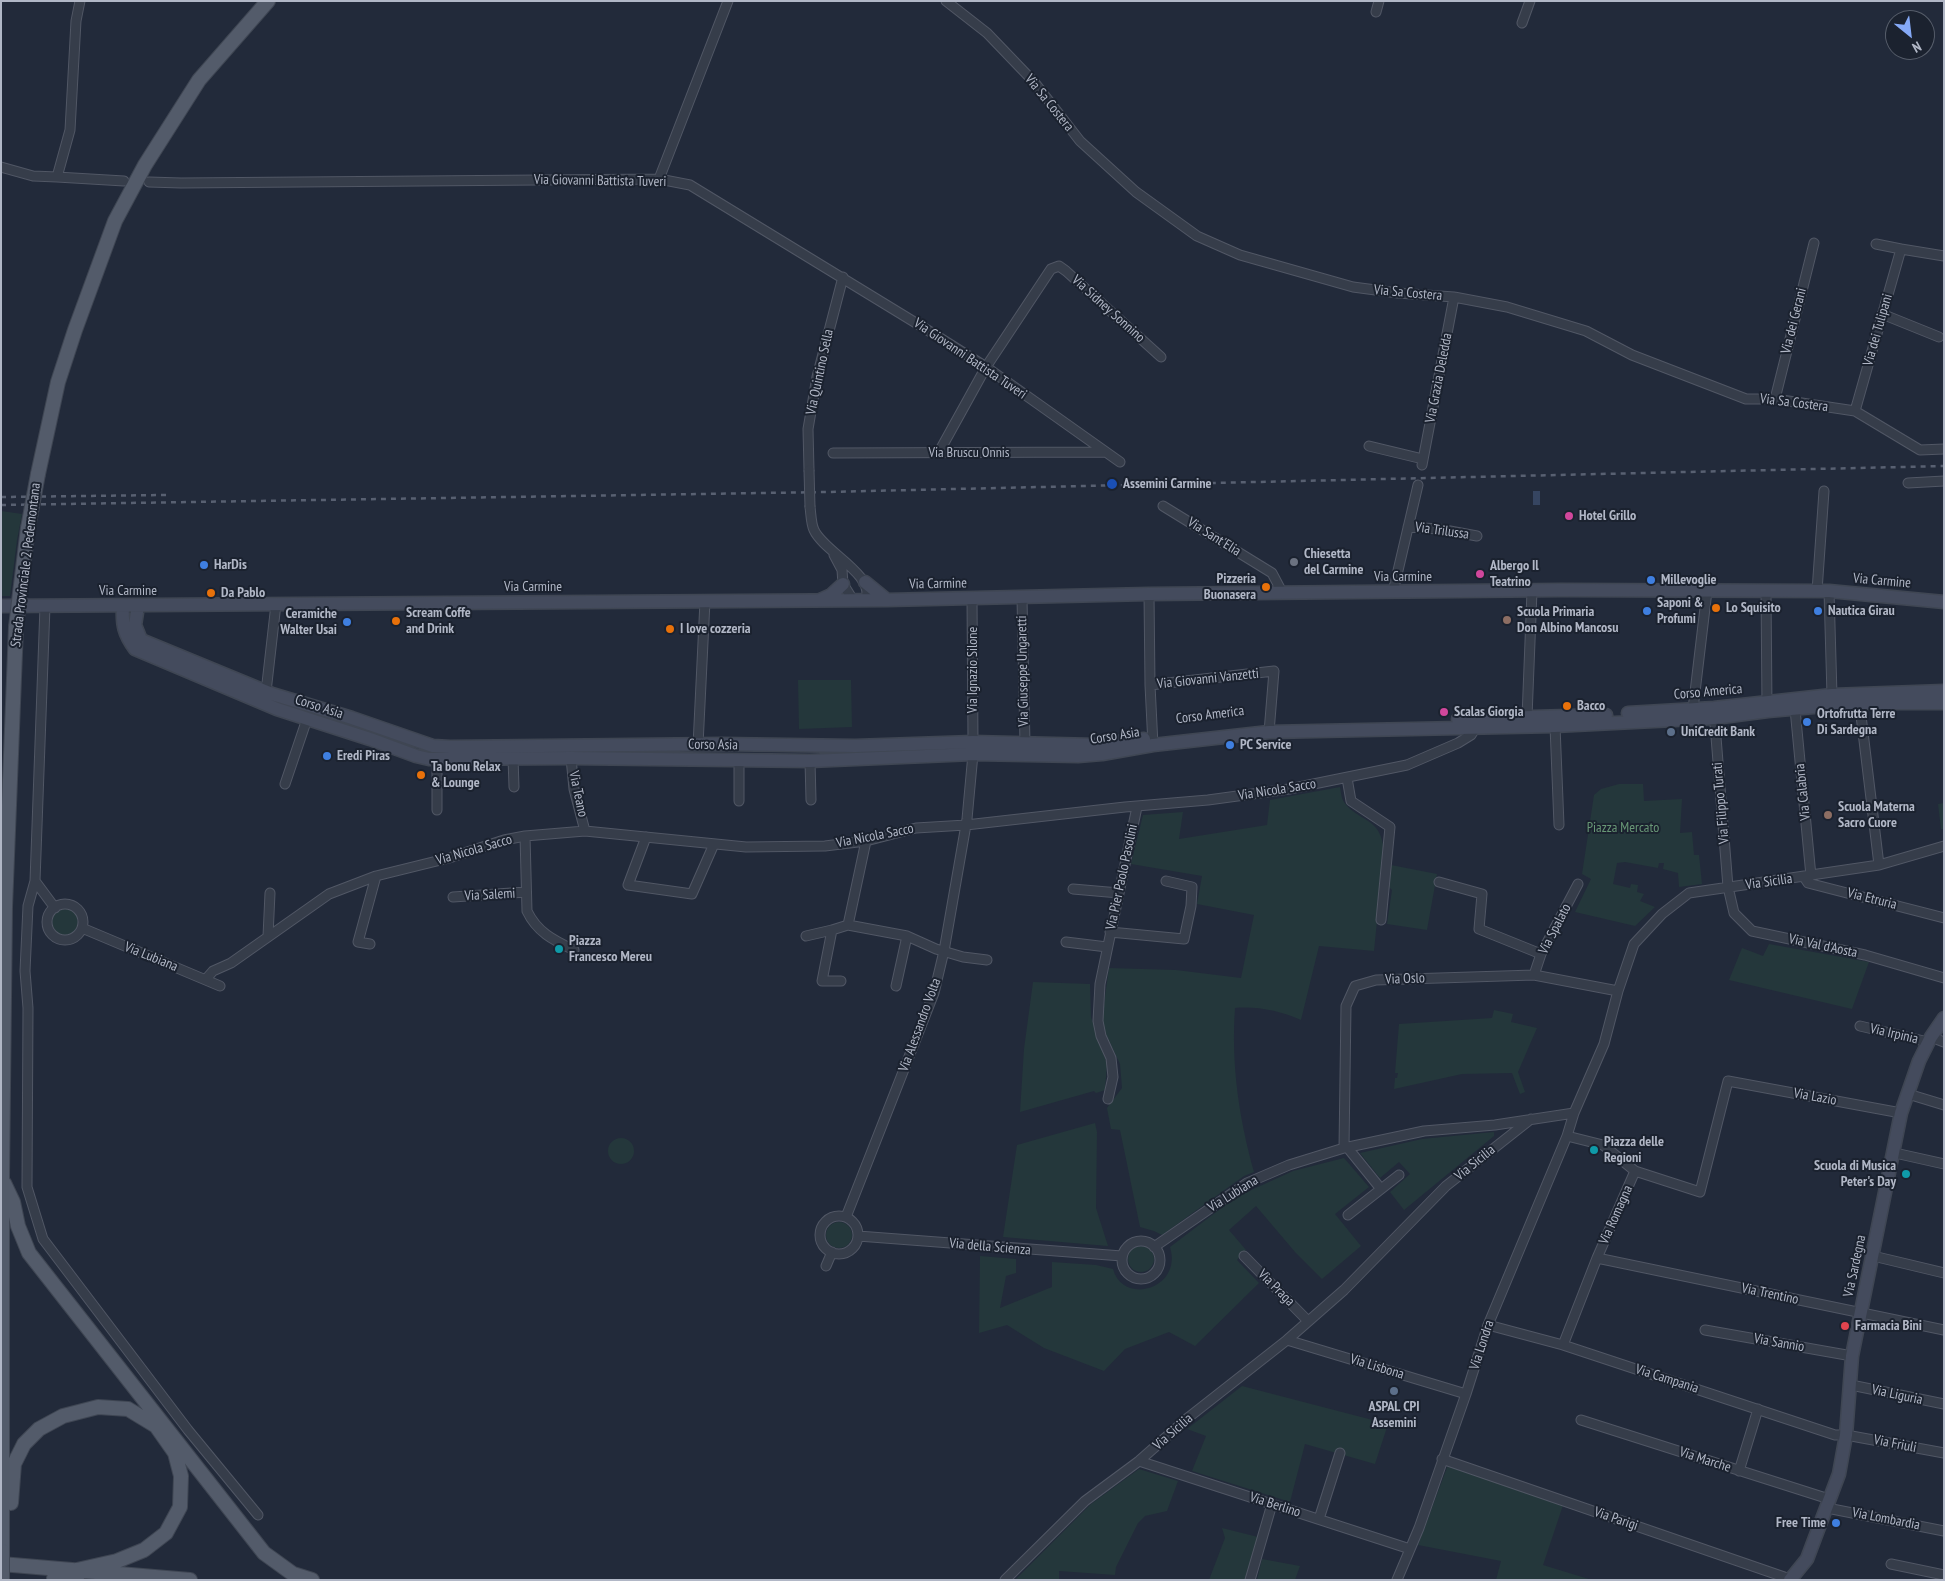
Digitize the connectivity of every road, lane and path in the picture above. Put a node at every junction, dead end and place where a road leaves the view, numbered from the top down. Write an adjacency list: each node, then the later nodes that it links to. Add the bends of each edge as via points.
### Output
1 (80, 1): 10 (street, via 70,130)
2 (268, 1): 159 (main road, Strada Provinciale 2 Pedemontana, bridge, via 199,80 145,165 115,221 58,382 28,528 16,627 5,908)
3 (728, 1): 11 (street)
4 (946, 1): 19 (street, Via Sa Costera, via 987,33 1035,83 1080,141 1136,192 1197,236 1240,255 1353,287)
5 (1379, 1): 7 (street)
6 (1530, 1): 8 (street)
7 (1376, 12)
8 (1522, 23)
9 (1, 167): 10 (street, via 33,176)
10 (57, 177): 12 (street)
11 (658, 179): 13 (street, Via Giovanni Battista Tuveri); 18 (street, Via Giovanni Battista Tuveri, via 690,185)
12 (124, 181)
13 (148, 182)
14 (1814, 243): 24 (street, Via dei Gerani)
15 (1876, 244): 16 (street)
16 (1901, 249): 17 (street); 20 (street, Via dei Tulipani)
17 (1944, 256)
18 (843, 277): 23 (street, Via Giovanni Battista Tuveri); 39 (street, Via Quintino Sella, bridge, via 817,377 808,429 810,507 814,530)
19 (1454, 297): 24 (street, Via Sa Costera, via 1507,307 1586,331 1632,356 1746,399); 26 (street, Via Grazia Deledda, via 1423,462)
20 (1882, 314): 21 (street); 25 (street, Via dei Tulipani)
21 (1938, 337)
22 (1161, 357): 23 (street, Via Sidney Sonnino, via 1059,266 1051,269)
23 (986, 367): 29 (street); 30 (street, Via Giovanni Battista Tuveri)
24 (1775, 399): 25 (street, Via Sa Costera)
25 (1855, 411): 27 (street, Via Sa Costera, via 1920,450)
26 (1368, 446)
27 (1944, 449)
28 (833, 452): 29 (street, Via Bruscu Onnis)
29 (939, 452): 30 (street, Via Bruscu Onnis)
30 (1105, 452): 31 (street, Via Giovanni Battista Tuveri)
31 (1120, 462)
32 (1944, 480): 33 (street)
33 (1908, 483)
34 (1418, 484): 37 (street)
35 (1824, 491): 44 (street)
36 (1163, 506): 45 (street, Via Sant'Elia, via 1272,573)
37 (1408, 527): 38 (street, Via Trilussa); 46 (street)
38 (1477, 536)
39 (833, 552): 40 (street); 41 (street, via 842,570)
40 (865, 582): 53 (street); 54 (street)
41 (843, 584): 51 (street, via 831,595); 52 (street)
42 (1532, 591): 43 (street, Via Carmine); 46 (street, Via Carmine); 72 (street)
43 (1707, 591): 47 (street, Via Carmine); 69 (street)
44 (1823, 591): 47 (street, Via Carmine); 56 (street, Via Carmine); 65 (street)
45 (1282, 592): 46 (street, Via Carmine); 48 (street, Via Carmine)
46 (1393, 592)
47 (1766, 592): 68 (street)
48 (1149, 594): 50 (street, Via Carmine); 62 (street)
49 (972, 598): 50 (street, Via Carmine); 54 (street, Via Carmine); 82 (street, Via Ignazio Silone)
50 (1022, 598): 80 (street, Via Giuseppe Ungaretti)
51 (818, 600): 52 (street, Via Carmine); 55 (street, Via Carmine)
52 (853, 600): 53 (street, Via Carmine)
53 (866, 600): 54 (street, Via Carmine)
54 (887, 600)
55 (705, 601): 57 (street, Via Carmine); 81 (street)
56 (1944, 602)
57 (276, 604): 61 (street, Via Carmine); 64 (street)
58 (1, 606): 59 (street, Via Carmine)
59 (45, 606): 60 (street, Via Carmine); 106 (street)
60 (123, 606): 61 (street, Via Carmine); 73 (street, Corso Asia, via 126,636 135,649)
61 (138, 606): 64 (street, Corso Asia, via 135,625 141,640)
62 (1150, 685): 77 (street, Via Giovanni Vanzetti, via 1274,672); 79 (street)
63 (1944, 691): 66 (street, Corso America)
64 (266, 692): 75 (street, Corso Asia)
65 (1832, 695): 66 (street, Corso America); 68 (street, Corso America)
66 (1859, 698): 67 (street, Corso America); 70 (street, Corso America); 103 (street)
67 (1944, 703)
68 (1767, 706): 70 (street, Corso America); 71 (street, Corso America)
69 (1694, 709): 71 (street, Corso America); 72 (street, Corso America)
70 (1795, 709): 105 (street, Via Calabria)
71 (1714, 713): 76 (street, Corso America); 110 (street, Via Filippo Turati)
72 (1527, 717): 74 (street, Corso America)
73 (308, 719): 78 (street, Corso Asia); 89 (street)
74 (1475, 723): 76 (street, Corso America); 77 (street, Corso America); 88 (street, Via Nicola Sacco, via 1471,735 1458,743 1407,765)
75 (376, 726): 78 (street); 81 (street, Corso Asia, via 433,746)
76 (1555, 726): 96 (street)
77 (1270, 728): 79 (street, Corso America)
78 (370, 739): 85 (street, Corso Asia, via 416,756)
79 (1153, 741): 80 (street, Corso Asia, via 1095,745); 82 (street, Corso Asia, via 1102,754 1078,756)
80 (1025, 744): 82 (street, Corso Asia)
81 (698, 745): 82 (street, Corso Asia)
82 (973, 748): 87 (street, Corso Asia); 95 (street, Via Ignazio Silone)
83 (513, 758): 84 (street, Corso Asia); 85 (street, Corso Asia); 90 (street)
84 (571, 758): 86 (street, Corso Asia); 97 (street, Via Teano, via 574,789)
85 (437, 759): 94 (street)
86 (739, 761): 87 (street, Corso Asia); 92 (street)
87 (810, 761): 91 (street)
88 (1348, 778): 93 (street, Via Nicola Sacco, via 1208,800); 118 (street, via 1350,801 1390,827)
89 (285, 784)
90 (514, 787)
91 (811, 800)
92 (739, 801)
93 (1137, 806): 95 (street, Via Nicola Sacco); 114 (street, Via Pier Paolo Pasolini)
94 (437, 810)
95 (966, 825): 100 (street, Via Nicola Sacco, via 916,828); 130 (street, Via Alessandro Volta)
96 (1559, 825)
97 (585, 831): 98 (street, Via Nicola Sacco); 99 (street, Via Nicola Sacco)
98 (525, 836): 104 (street, Via Nicola Sacco); 112 (street)
99 (646, 837): 101 (street, Via Nicola Sacco); 101 (street, via 628,885 692,894)
100 (866, 841): 101 (street, Via Nicola Sacco, via 825,846); 119 (street)
101 (714, 844)
102 (1944, 846): 103 (street, Via Sicilia)
103 (1879, 865): 105 (street, Via Sicilia)
104 (376, 876): 123 (street, Via Nicola Sacco, via 329,894); 127 (street, via 358,942)
105 (1808, 876): 110 (street, Via Sicilia); 117 (street, Via Etruria, via 1808,883)
106 (35, 880): 116 (street); 193 (street, via 28,906 25,971 28,1008 27,1187 43,1239 188,1430)
107 (1166, 881): 122 (street, via 1192,887 1184,939)
108 (1438, 882): 131 (street, via 1482,894 1479,929)
109 (1578, 884): 131 (street, Via Spalato)
110 (1728, 888): 134 (street, Via Val d'Aosta, via 1734,913 1752,931 1866,955); 139 (street, Via Sicilia, via 1689,893 1662,914 1634,944)
111 (1073, 889): 114 (street)
112 (526, 892): 115 (street, Via Salemi); 129 (street, via 527,912 536,927 554,941)
113 (270, 893): 123 (street)
114 (1119, 894): 122 (street, Via Pier Paolo Pasolini)
115 (453, 897)
116 (55, 908): 120 (street, via 65,904 76,908 82,917); 120 (street, via 47,924 57,938 74,937)
117 (1944, 918)
118 (1381, 920)
119 (848, 925): 121 (street); 125 (street)
120 (82, 928): 135 (street, Via Lubiana)
121 (832, 930): 124 (street); 136 (street, via 822,981)
122 (1110, 932): 128 (street, Via Pier Paolo Pasolini)
123 (268, 936): 135 (street, Via Nicola Sacco, via 213,971)
124 (806, 936)
125 (906, 936): 130 (street); 138 (street)
126 (1066, 942): 128 (street, Via Pier Paolo Pasolini)
127 (370, 944)
128 (1107, 947): 146 (street, Via Pier Paolo Pasolini, via 1098,1021 1111,1058 1113,1077)
129 (574, 950)
130 (944, 951): 132 (street); 162 (street, Via Alessandro Volta, via 934,993 916,1044)
131 (1541, 954): 133 (street, Via Spalato)
132 (987, 960)
133 (1534, 975): 139 (street, Via Oslo); 154 (street, Via Oslo, via 1376,980 1355,986 1346,1006)
134 (1944, 978)
135 (206, 979): 137 (street, Via Lubiana)
136 (841, 981)
137 (220, 986)
138 (896, 986)
139 (1618, 991): 148 (street, Via Sicilia, via 1604,1044)
140 (1944, 1018): 142 (street, Via Sardegna)
141 (1860, 1026): 142 (street, Via Irpinia)
142 (1929, 1039): 143 (street, Via Irpinia); 145 (street, Via Sardegna)
143 (1944, 1042)
144 (1728, 1081): 149 (street, Via Lazio); 157 (street, Via Romagna, via 1700,1192)
145 (1908, 1094): 147 (street); 149 (street, Via Sardegna)
146 (1108, 1099)
147 (1944, 1105)
148 (1574, 1113): 150 (street); 152 (street, Via Londra)
149 (1901, 1113): 155 (street, Via Sardegna)
150 (1531, 1119): 151 (street, Via Lubiana); 153 (street, Via Sicilia)
151 (1495, 1124): 153 (street); 154 (street, Via Lubiana, via 1424,1131)
152 (1567, 1136): 157 (street, via 1603,1145); 174 (street, Via Londra)
153 (1503, 1141): 173 (street, Via Sicilia, via 1446,1186 1344,1290)
154 (1345, 1148): 160 (street); 164 (street, Via Lubiana, via 1247,1182)
155 (1894, 1153): 156 (street); 168 (street, Via Sardegna)
156 (1944, 1164)
157 (1635, 1171): 169 (street, Via Romagna)
158 (1399, 1175): 160 (street)
159 (1, 1179): 195 (main road, Strada Provinciale 2 Pedemontana); 206 (main road, via 13,1202 18,1226 30,1253 264,1553 293,1574)
160 (1381, 1189): 161 (street)
161 (1348, 1215)
162 (846, 1217): 163 (street, via 855,1224); 165 (street, via 828,1219 821,1230 822,1243)
163 (858, 1236): 165 (street, via 849,1251); 166 (street, Via della Scienza)
164 (1154, 1247): 166 (street, via 1144,1241 1132,1243); 166 (street, via 1160,1258 1159,1264 1146,1278 1128,1274)
165 (832, 1252): 170 (street)
166 (1122, 1256)
167 (1244, 1256): 173 (street, Via Praga)
168 (1873, 1256): 171 (street); 172 (street, Via Sardegna)
169 (1597, 1258): 172 (street, Via Trentino); 178 (street, Via Romagna)
170 (826, 1266)
171 (1944, 1273)
172 (1860, 1314): 176 (street, Via Trentino); 179 (street, Via Sardegna)
173 (1308, 1321): 177 (street, Via Sicilia)
174 (1488, 1324): 178 (street, Via Campania); 181 (street, Via Londra)
175 (1705, 1330): 179 (street, Via Sannio)
176 (1944, 1330)
177 (1287, 1340): 181 (street, Via Lisbona); 189 (street, Via Sicilia)
178 (1563, 1345): 183 (street, Via Campania)
179 (1852, 1356): 180 (street, Via Sardegna)
180 (1851, 1385): 182 (street, Via Liguria); 185 (street, Via Sardegna)
181 (1466, 1394): 188 (street, Via Londra)
182 (1944, 1404)
183 (1758, 1409): 185 (street, Via Campania, via 1835,1435); 190 (street)
184 (1581, 1420): 190 (street, Via Marche)
185 (1846, 1434): 187 (street, Via Friuli); 191 (street, Via Sardegna, via 1839,1474)
186 (1340, 1453): 194 (street)
187 (1944, 1453)
188 (1442, 1459): 197 (street, Via Londra); 203 (street, Via Parigi)
189 (1139, 1461): 192 (street, Via Berlino); 207 (street, Via Sicilia, via 1085,1501)
190 (1739, 1471): 191 (street, Via Marche)
191 (1828, 1503): 196 (street, Via Lombardia); 203 (street, Via Sardegna, via 1807,1559)
192 (1272, 1504): 194 (street, Via Berlino); 208 (street)
193 (258, 1515)
194 (1319, 1519): 197 (street, Via Berlino, via 1357,1536)
195 (2, 1520): 198 (main road, Strada Provinciale 2 Pedemontana); 201 (main road, via 11,1504 14,1464 24,1444 39,1429 63,1416 98,1407 128,1409 156,1426 175,1453 181,1476 180,1507 166,1533 144,1550)
196 (1944, 1531)
197 (1410, 1549): 209 (street, Via Londra)
198 (2, 1558): 201 (main road); 204 (main road, Strada Provinciale 2 Pedemontana, bridge)
199 (1891, 1564): 202 (street)
200 (1, 1574): 201 (main road)
201 (77, 1575): 205 (main road)
202 (1944, 1575)
203 (1790, 1579)
204 (2, 1580)
205 (190, 1580)
206 (312, 1580)
207 (1005, 1580)
208 (1250, 1580)
209 (1397, 1580)

